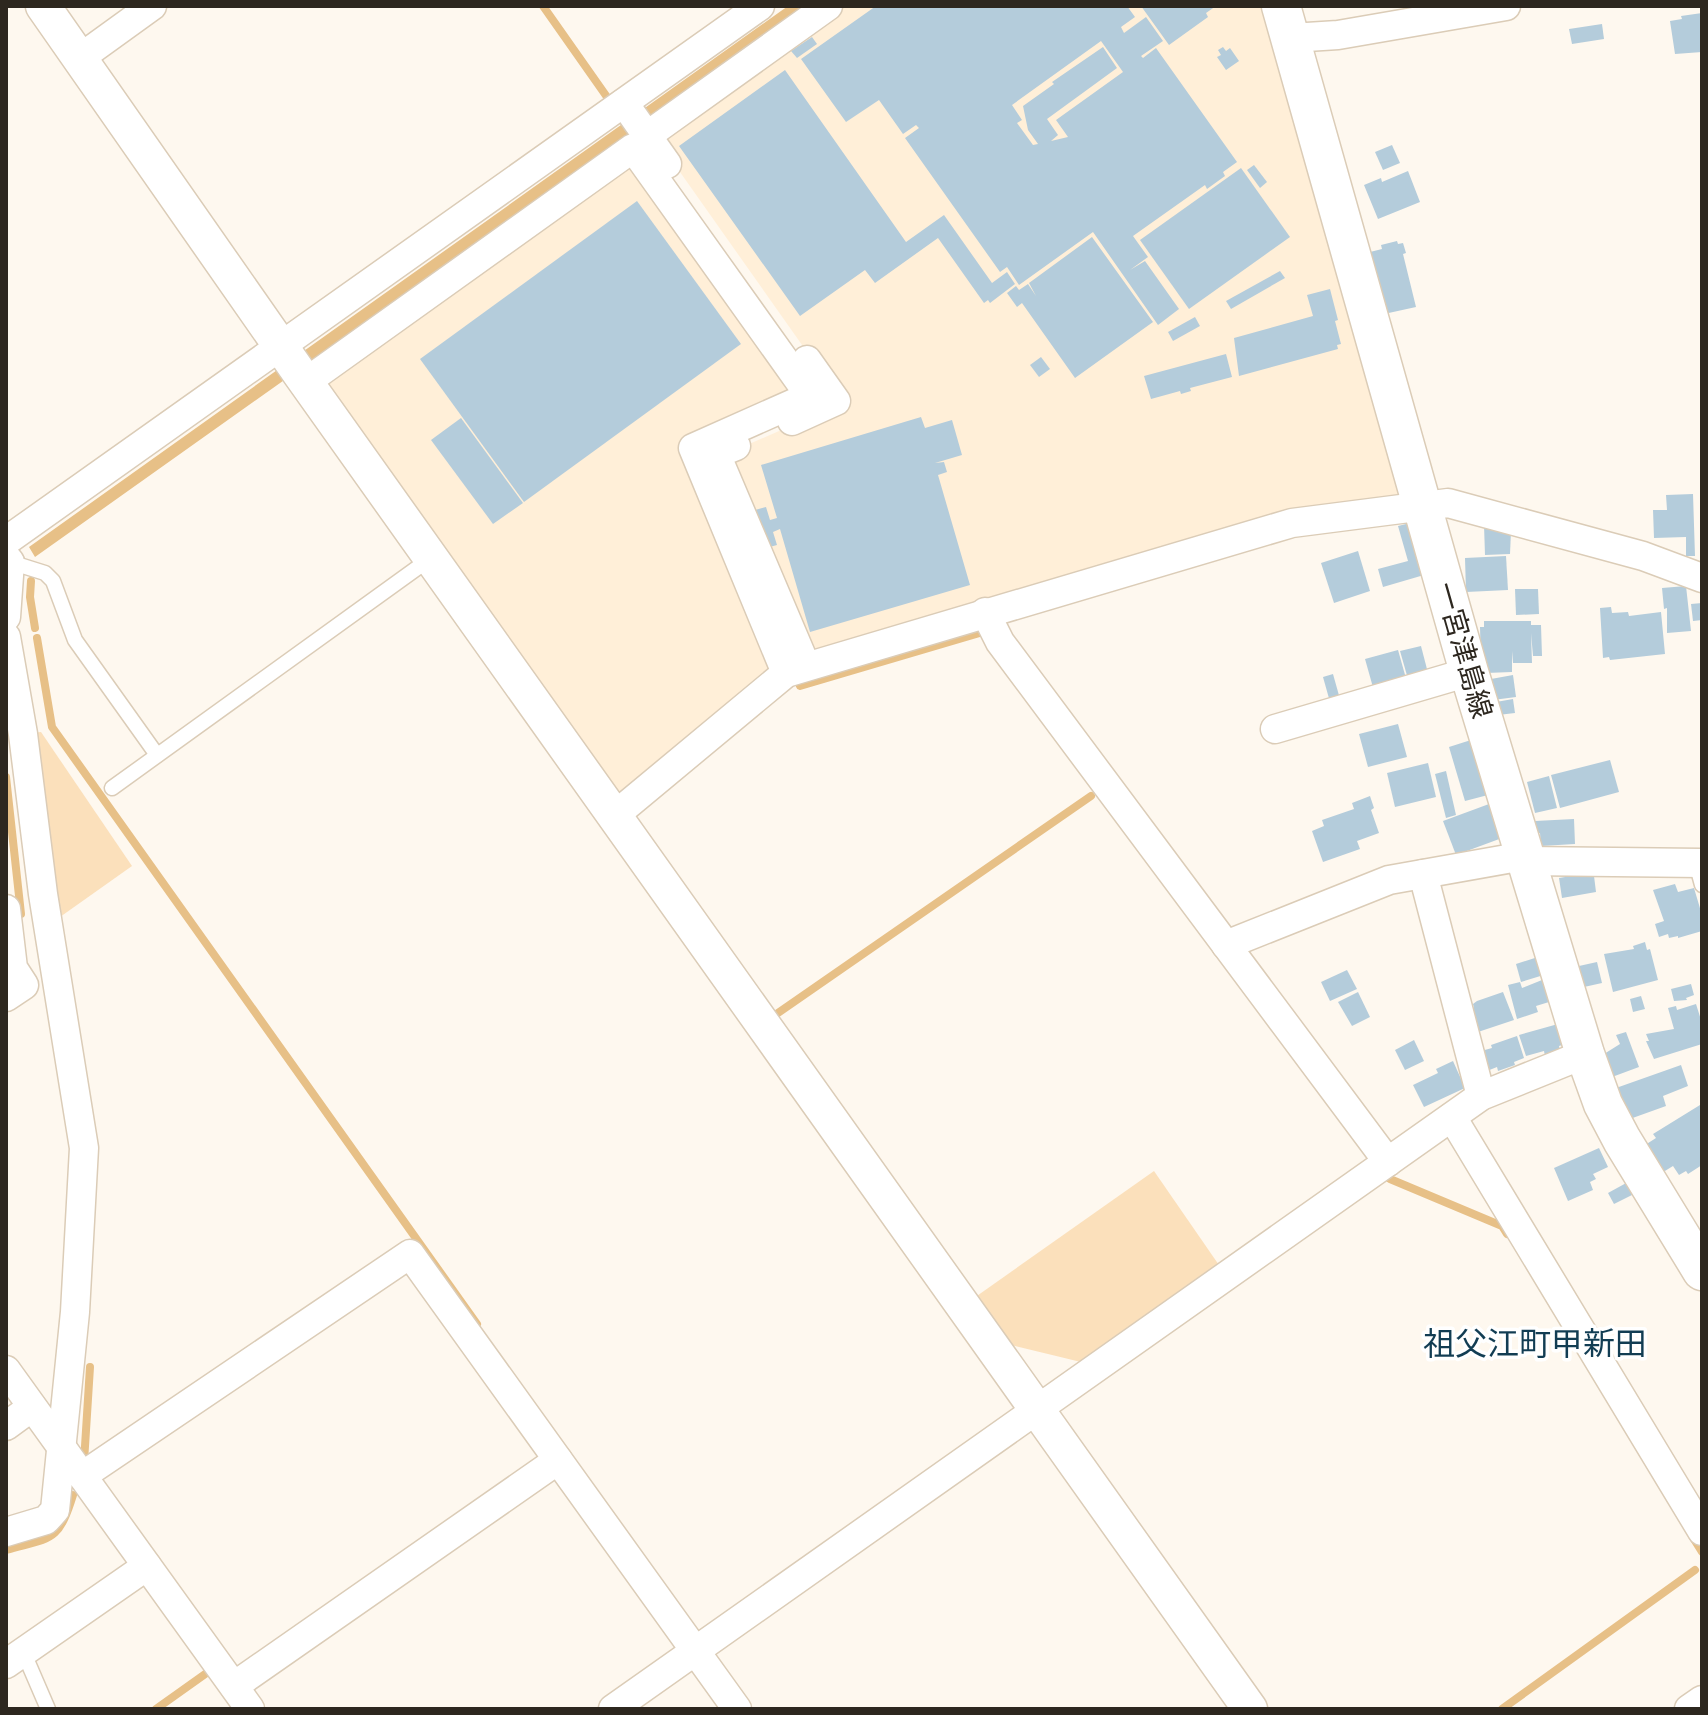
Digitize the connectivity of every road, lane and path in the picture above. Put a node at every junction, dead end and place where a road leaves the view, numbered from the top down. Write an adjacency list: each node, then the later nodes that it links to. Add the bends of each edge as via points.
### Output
1 (43, 6): 7 (street)
2 (152, 6): 7 (street)
3 (760, 6): 8 (street)
4 (828, 6): 8 (street)
5 (1506, 6): 6 (street, via 1338,35)
6 (1286, 22): 10 (main road, 一宮津島線)
7 (80, 58): 9 (street)
8 (642, 134): 9 (street); 9 (street, via 633,148); 17 (street, via 785,345 836,401 716,454)
9 (292, 364): 11 (street); 12 (street)
10 (1423, 506): 13 (street, via 1448,503 1643,556); 14 (street, via 1292,523); 18 (main road, 一宮津島線)
11 (7, 553): 15 (street); 20 (lane, via 53,581 75,640)
12 (431, 558): 20 (lane); 22 (street)
13 (1702, 578)
14 (985, 612): 17 (street); 27 (street, via 1000,642)
15 (6, 617)
16 (6, 637): 38 (street, via 84,1148)
17 (796, 669): 22 (street)
18 (1469, 672): 19 (street); 23 (main road, 一宮津島線)
19 (1275, 729)
20 (157, 755): 21 (lane)
21 (112, 788)
22 (614, 816): 36 (street)
23 (1525, 859): 24 (street); 25 (street); 29 (main road, 一宮津島線)
24 (1700, 871)
25 (1423, 874): 27 (street, via 1389,880); 30 (street)
26 (6, 909): 28 (street, via 13,968 24,985)
27 (1226, 945): 32 (street)
28 (6, 997)
29 (1585, 1054): 30 (street); 33 (main road, 一宮津島線, via 1622,1140)
30 (1481, 1096): 31 (street)
31 (1452, 1117): 32 (street); 41 (street)
32 (1388, 1162): 36 (street)
33 (1702, 1271)
34 (6, 1370): 35 (street)
35 (32, 1407): 37 (street); 38 (street)
36 (1036, 1409): 44 (street); 51 (street)
37 (6, 1426)
38 (63, 1450): 40 (street); 42 (street, via 55,1510 46,1520)
39 (558, 1460): 40 (street, via 410,1254); 44 (street); 46 (street)
40 (82, 1476): 43 (street)
41 (1702, 1531)
42 (6, 1532)
43 (147, 1566): 45 (street); 46 (street)
44 (696, 1651): 49 (street); 50 (street)
45 (15, 1658): 48 (lane)
46 (242, 1698)
47 (1702, 1700): 52 (street)
48 (48, 1709)
49 (613, 1709)
50 (737, 1709)
51 (1250, 1709)
52 (1689, 1709)

